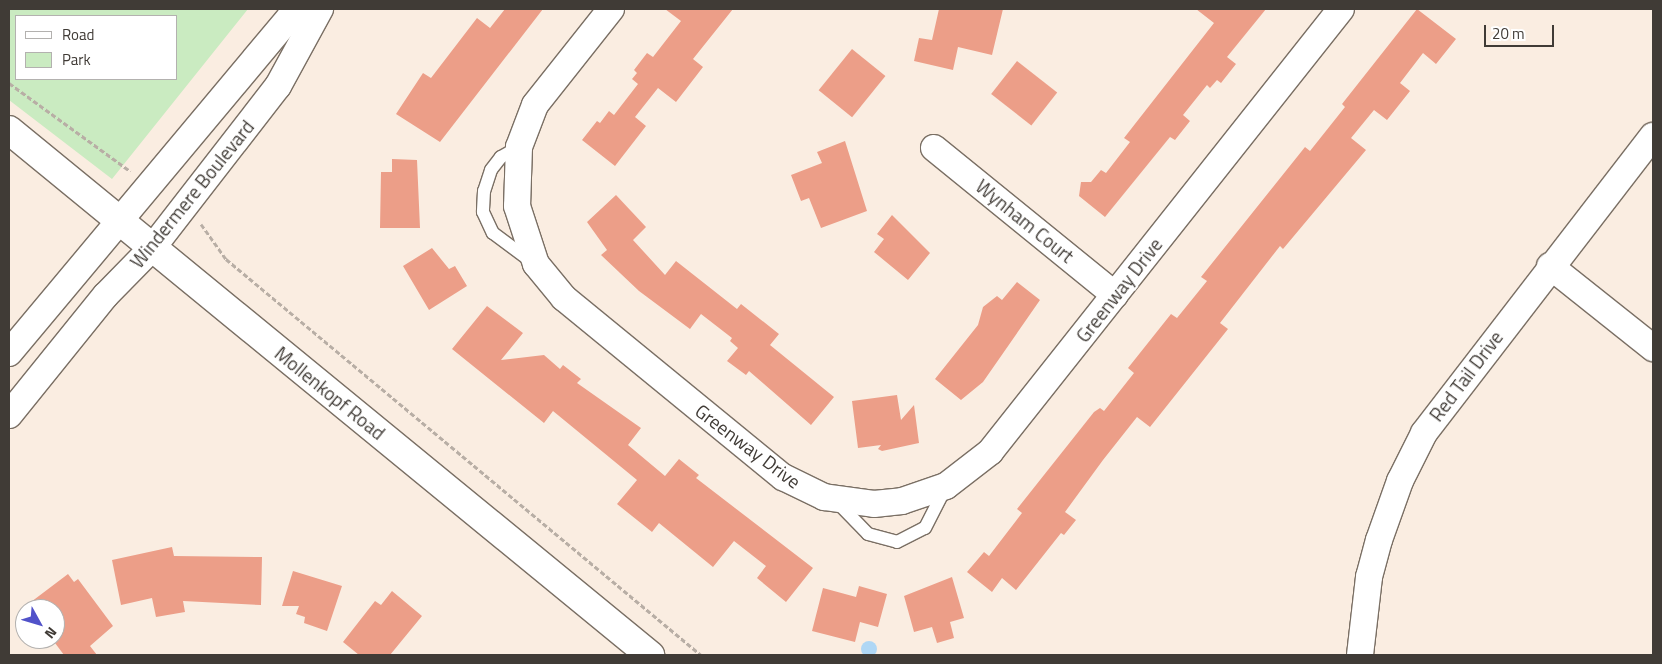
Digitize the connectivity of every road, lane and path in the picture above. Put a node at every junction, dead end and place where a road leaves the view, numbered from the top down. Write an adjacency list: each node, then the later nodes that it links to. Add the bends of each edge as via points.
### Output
1 (304, 9): 11 (street, Windermere Boulevard, via 290,17)
2 (320, 9): 13 (street, Windermere Boulevard, via 278,86)
3 (611, 9): 8 (street, Greenway Drive, via 535,105)
4 (1341, 9): 16 (street, Greenway Drive)
5 (9, 83): 10 (path)
6 (9, 130): 11 (street, Mollenkopf Road)
7 (1653, 136): 15 (street, Red Tail Drive)
8 (519, 147): 14 (street, Greenway Drive, via 518,206); 14 (lane, via 501,157 491,170 484,190 483,212 499,239)
9 (934, 148): 16 (street, Wynham Court)
10 (131, 172)
11 (118, 218): 13 (street, Mollenkopf Road); 18 (street, Windermere Boulevard)
12 (202, 225): 23 (path, via 226,259)
13 (153, 247): 19 (street, Windermere Boulevard, via 106,296); 22 (street, Mollenkopf Road)
14 (536, 264): 21 (street, Greenway Drive, via 564,298 783,477)
15 (1550, 266): 17 (street); 24 (street, Red Tail Drive, via 1444,402 1400,481 1369,577)
16 (1115, 295): 20 (street, Greenway Drive, via 990,452)
17 (1653, 348)
18 (9, 353)
19 (9, 415)
20 (949, 484): 21 (street, Greenway Drive, via 899,502); 21 (lane, via 924,528 906,541 877,540)
21 (837, 501)
22 (650, 655)
23 (701, 655)
24 (1360, 655)

